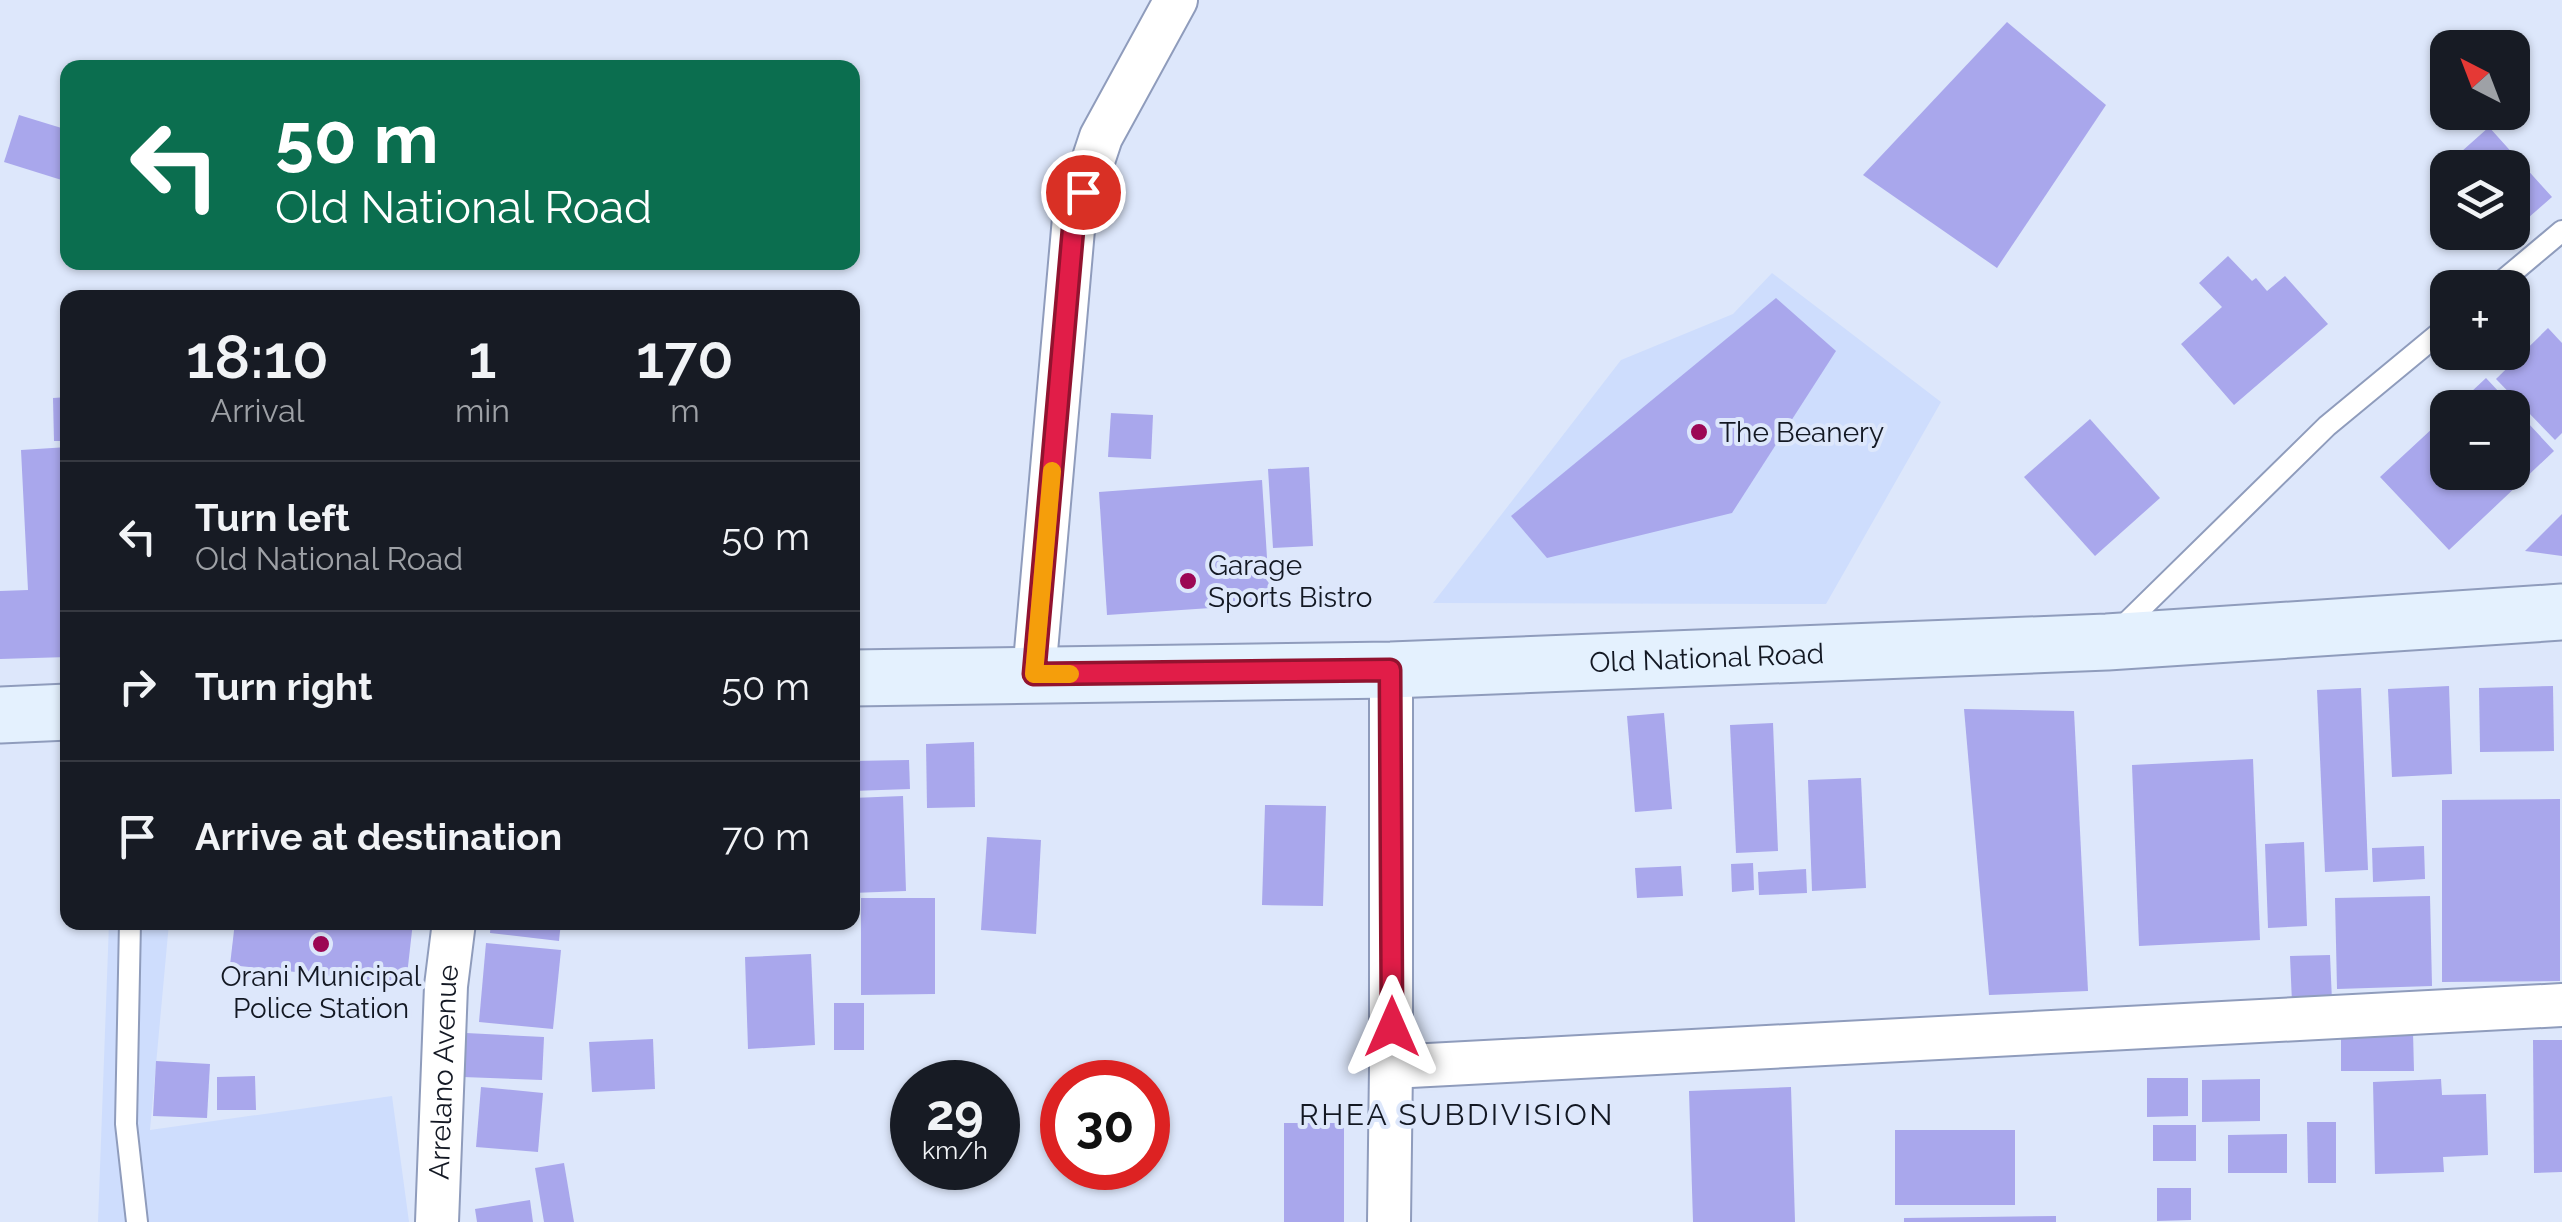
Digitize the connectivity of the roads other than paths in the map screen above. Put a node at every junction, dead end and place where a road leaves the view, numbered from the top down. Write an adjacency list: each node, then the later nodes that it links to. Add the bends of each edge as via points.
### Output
1 (1176, 0): 8 (street, via 1101,138 1074,218)
2 (2562, 231): 3 (lane)
3 (2515, 270)
4 (2430, 341): 6 (lane, via 2327,426)
5 (2562, 612): 6 (main road, Old National Road)
6 (2106, 642): 7 (main road, Old National Road)
7 (1390, 670): 8 (main road, Old National Road); 15 (street)
8 (1034, 674): 9 (main road, Old National Road)
9 (860, 678)
10 (60, 712): 11 (main road)
11 (0, 715)
12 (130, 930): 16 (lane, via 126,1124)
13 (453, 930): 17 (street, Arrelano Avenue)
14 (2562, 1005): 15 (street)
15 (1392, 1067): 18 (street)
16 (137, 1222)
17 (437, 1222)
18 (1388, 1222)

